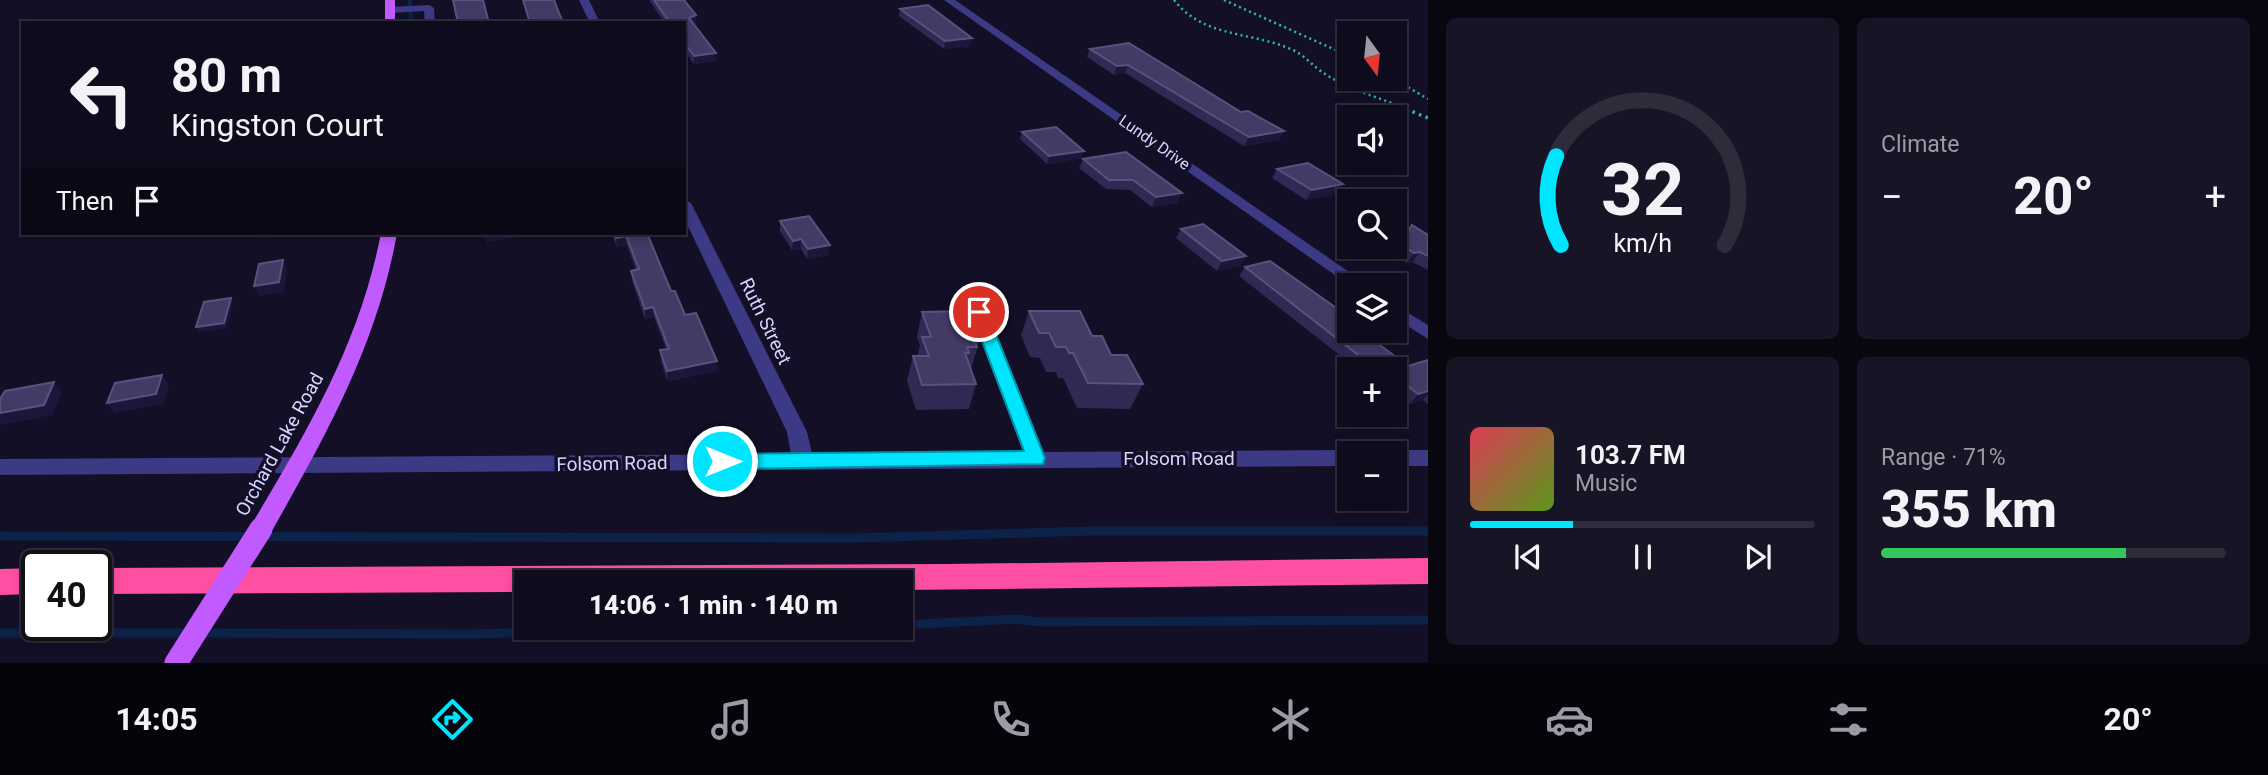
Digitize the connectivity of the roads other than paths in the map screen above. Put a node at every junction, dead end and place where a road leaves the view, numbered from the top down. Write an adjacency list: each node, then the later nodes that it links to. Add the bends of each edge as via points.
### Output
1 (584, 0): 5 (street)
2 (949, 0): 8 (street, Lundy Drive)
3 (390, 5): 4 (street, via 429,8)
4 (430, 21)
5 (594, 21)
6 (686, 207): 16 (street, Ruth Street, via 797,432)
7 (389, 235): 17 (main road, Orchard Lake Road, via 352,360)
8 (1343, 273)
9 (979, 312): 12 (street)
10 (1407, 318): 11 (street)
11 (1428, 333)
12 (1036, 458): 13 (street, Folsom Road); 16 (street, Folsom Road)
13 (1337, 458)
14 (1407, 458): 15 (street)
15 (1428, 458)
16 (803, 461): 17 (street, Folsom Road)
17 (298, 465): 18 (street, Folsom Road); 23 (main road, Orchard Lake Road, bridge)
18 (0, 467)
19 (1428, 571): 20 (highway)
20 (112, 581)
21 (0, 582): 22 (highway)
22 (21, 582)
23 (176, 663)

